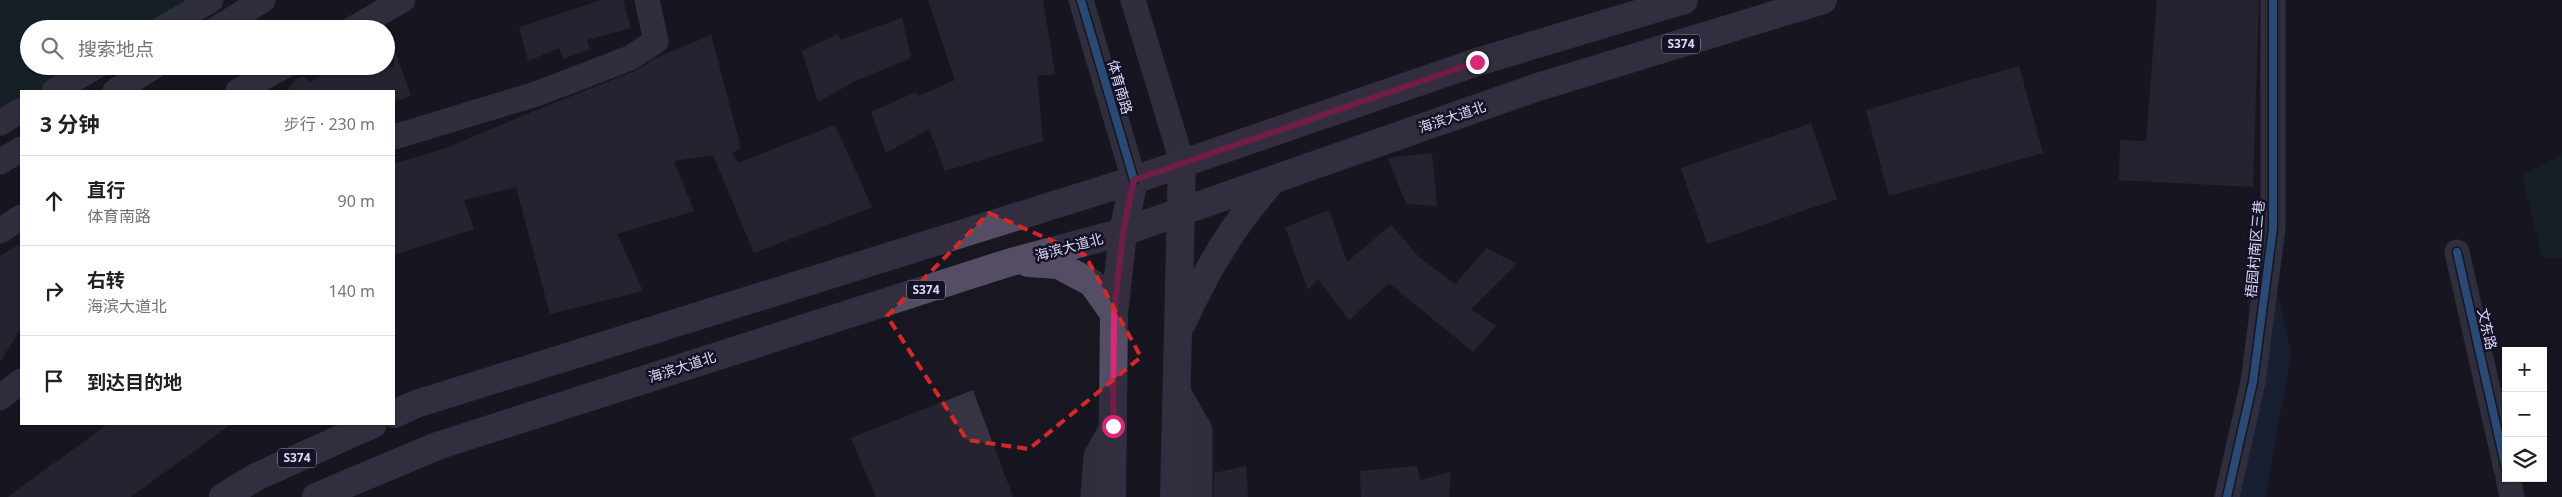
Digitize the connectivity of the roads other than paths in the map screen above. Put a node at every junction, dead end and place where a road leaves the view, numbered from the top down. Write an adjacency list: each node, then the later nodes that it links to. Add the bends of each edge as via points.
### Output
1 (211, 0): 10 (street)
2 (262, 0): 11 (street)
3 (403, 0): 12 (street)
4 (647, 0): 21 (street, via 656,41 630,58 536,94)
5 (1081, 0): 26 (street, 体育南路)
6 (1133, 0): 24 (street)
7 (1684, 0): 24 (main road, via 1477,62)
8 (1823, 0): 25 (main road, 海滨大道北 / S374, via 1538,87)
9 (2273, 0): 49 (street, 梧园村南区三巷, via 2273,228 2253,382)
10 (177, 20)
11 (237, 20)
12 (368, 20)
13 (82, 75): 16 (street)
14 (141, 75): 17 (street)
15 (273, 75): 18 (street)
16 (56, 90)
17 (117, 90)
18 (240, 90)
19 (20, 111): 20 (street)
20 (0, 123)
21 (395, 137)
22 (20, 150): 23 (street)
23 (0, 162)
24 (1182, 162): 26 (main road); 27 (main road)
25 (1274, 179): 27 (main road, 海滨大道北 / S374); 34 (main road, via 1244,213 1206,272)
26 (1134, 180): 30 (main road, 体育南路); 38 (main road, via 416,404)
27 (1180, 211): 30 (main road, 海滨大道北 / S374); 34 (main road)
28 (20, 218): 29 (street)
29 (0, 231)
30 (1123, 232): 32 (main road, 海滨大道北 / S374); 33 (main road, 体育南路)
31 (2457, 252): 41 (street, 文东路)
32 (1011, 262): 33 (main road, via 1058,265 1092,283); 44 (main road, 海滨大道北 / S374, via 437,446)
33 (1114, 314): 40 (main road, 体育南路)
34 (1178, 331): 36 (main road)
35 (20, 382): 37 (street)
36 (1176, 388): 47 (main road); 48 (street, via 1200,430)
37 (0, 398)
38 (395, 414)
39 (371, 425): 43 (main road, S374, via 256,477)
40 (1113, 426): 45 (street, via 1096,456); 46 (main road, 体育南路)
41 (2502, 451)
42 (2509, 482): 50 (street)
43 (223, 497)
44 (316, 497)
45 (1093, 497)
46 (1112, 497)
47 (1174, 497)
48 (1200, 497)
49 (2227, 497)
50 (2512, 497)

